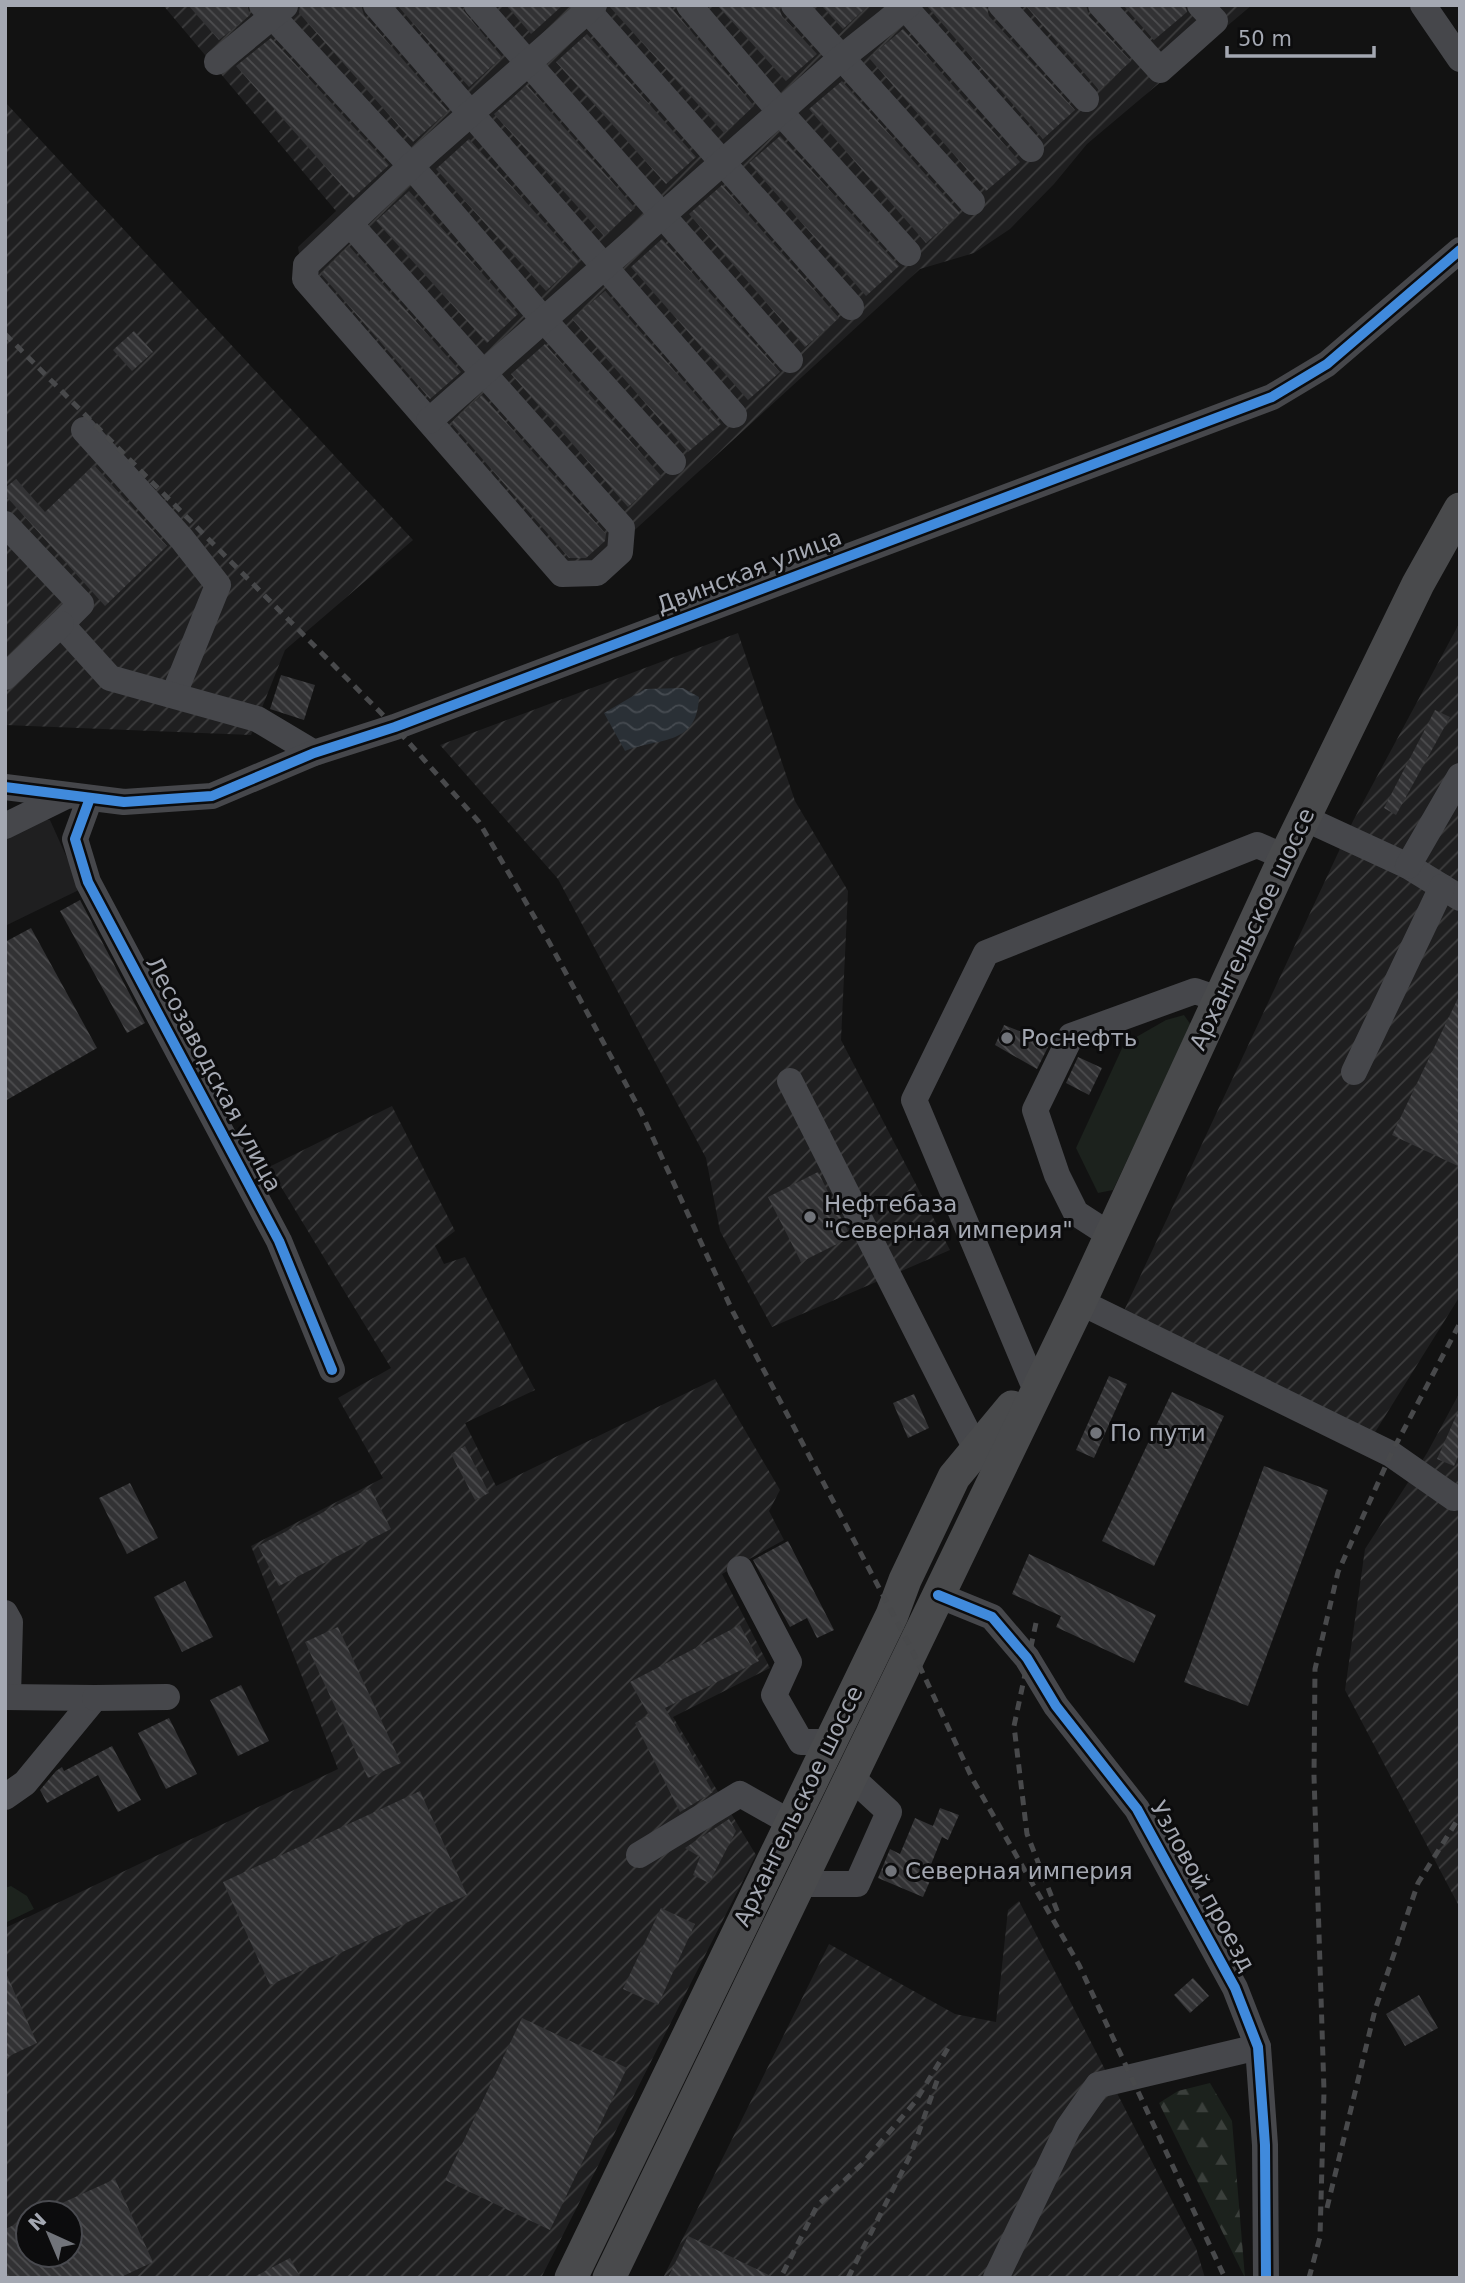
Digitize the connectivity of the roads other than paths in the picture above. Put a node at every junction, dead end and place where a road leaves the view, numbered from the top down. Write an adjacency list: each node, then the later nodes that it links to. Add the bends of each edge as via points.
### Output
1 (376, 5): 18 (street)
2 (477, 5): 15 (street)
3 (689, 5): 17 (street)
4 (794, 5): 12 (street)
5 (1001, 5): 16 (street)
6 (1101, 5): 11 (street, via 1160,70)
7 (1423, 5): 13 (street)
8 (905, 6): 12 (street); 19 (street)
9 (588, 7): 15 (street); 20 (street)
10 (274, 9): 14 (street); 21 (street)
11 (1216, 11)
12 (839, 59): 17 (street); 22 (street)
13 (1460, 59)
14 (217, 62)
15 (527, 64): 18 (street); 23 (street)
16 (1086, 99)
17 (780, 112): 20 (street); 26 (street)
18 (472, 113): 21 (street); 27 (street)
19 (1031, 149)
20 (724, 161): 23 (street); 28 (street)
21 (411, 166): 24 (street); 29 (street)
22 (971, 202)
23 (662, 215): 27 (street); 30 (street)
24 (350, 224): 31 (street); 33 (street, via 306,265 305,279)
25 (1460, 250): 41 (street, Двинская улица, via 1327,364 1272,397 395,727)
26 (908, 253)
27 (604, 266): 29 (street); 32 (street)
28 (851, 307)
29 (543, 319): 31 (street); 35 (street)
30 (790, 360)
31 (483, 372): 33 (street); 33 (street, via 622,528 620,552 597,573 562,574)
32 (734, 415)
33 (429, 421)
34 (84, 430): 40 (street, via 218,585)
35 (673, 462)
36 (1460, 509): 45 (main road, Архангельское шоссе)
37 (5, 524): 38 (street, via 81,604)
38 (61, 624): 39 (street); 40 (street, via 110,678)
39 (5, 677)
40 (174, 694): 41 (street, via 257,719)
41 (314, 753): 44 (street, Двинская улица, via 212,796 124,803)
42 (1460, 776): 48 (street)
43 (5, 787): 44 (street, Двинская улица)
44 (78, 797): 46 (street); 56 (street, Лесозаводская улица, via 75,839 88,882 279,1241)
45 (1304, 818): 47 (main road, Архангельское шоссе); 48 (street)
46 (5, 826)
47 (1284, 857): 50 (main road, Архангельское шоссе); 57 (street, via 1257,845 986,953 914,1100)
48 (1408, 866): 49 (street)
49 (1451, 893): 51 (street)
50 (1219, 999): 53 (main road, Архангельское шоссе); 53 (street, via 1195,991 1072,1036 1035,1110 1057,1175 1076,1213)
51 (1354, 1072)
52 (790, 1081): 58 (street)
53 (1110, 1235): 54 (main road, Архангельское шоссе)
54 (1080, 1302): 55 (main road, Архангельское шоссе); 59 (street, via 1391,1454 1454,1498)
55 (1054, 1353): 57 (main road, Архангельское шоссе); 58 (main road, Архангельское шоссе)
56 (332, 1370)
57 (1032, 1381): 58 (main road, Архангельское шоссе)
58 (978, 1464): 61 (main road, Архангельское шоссе, via 954,1478); 62 (main road, Архангельское шоссе)
59 (1460, 1497)
60 (740, 1569): 67 (street, via 789,1662 774,1695 802,1742)
61 (905, 1580): 62 (main road); 67 (main road, Архангельское шоссе)
62 (938, 1595): 68 (main road, Архангельское шоссе); 74 (street, Узловой проезд, via 992,1617 1136,1809 1236,1988)
63 (5, 1613): 64 (street, via 10,1622)
64 (7, 1697): 66 (street)
65 (167, 1697): 66 (street)
66 (95, 1698): 69 (street, via 25,1783)
67 (823, 1752): 68 (main road); 72 (main road, Архангельское шоссе)
68 (850, 1776): 73 (main road, Архангельское шоссе); 73 (street, via 888,1812 857,1884)
69 (5, 1797)
70 (786, 1820): 71 (street, via 740,1794)
71 (639, 1855)
72 (766, 1869): 73 (main road); 75 (main road, Архангельское шоссе)
73 (799, 1884): 76 (main road, Архангельское шоссе)
74 (1258, 2048): 77 (street, via 1098,2085 1068,2128); 78 (street, Узловой проезд, via 1265,2145)
75 (570, 2278)
76 (609, 2278)
77 (996, 2278)
78 (1266, 2278)

